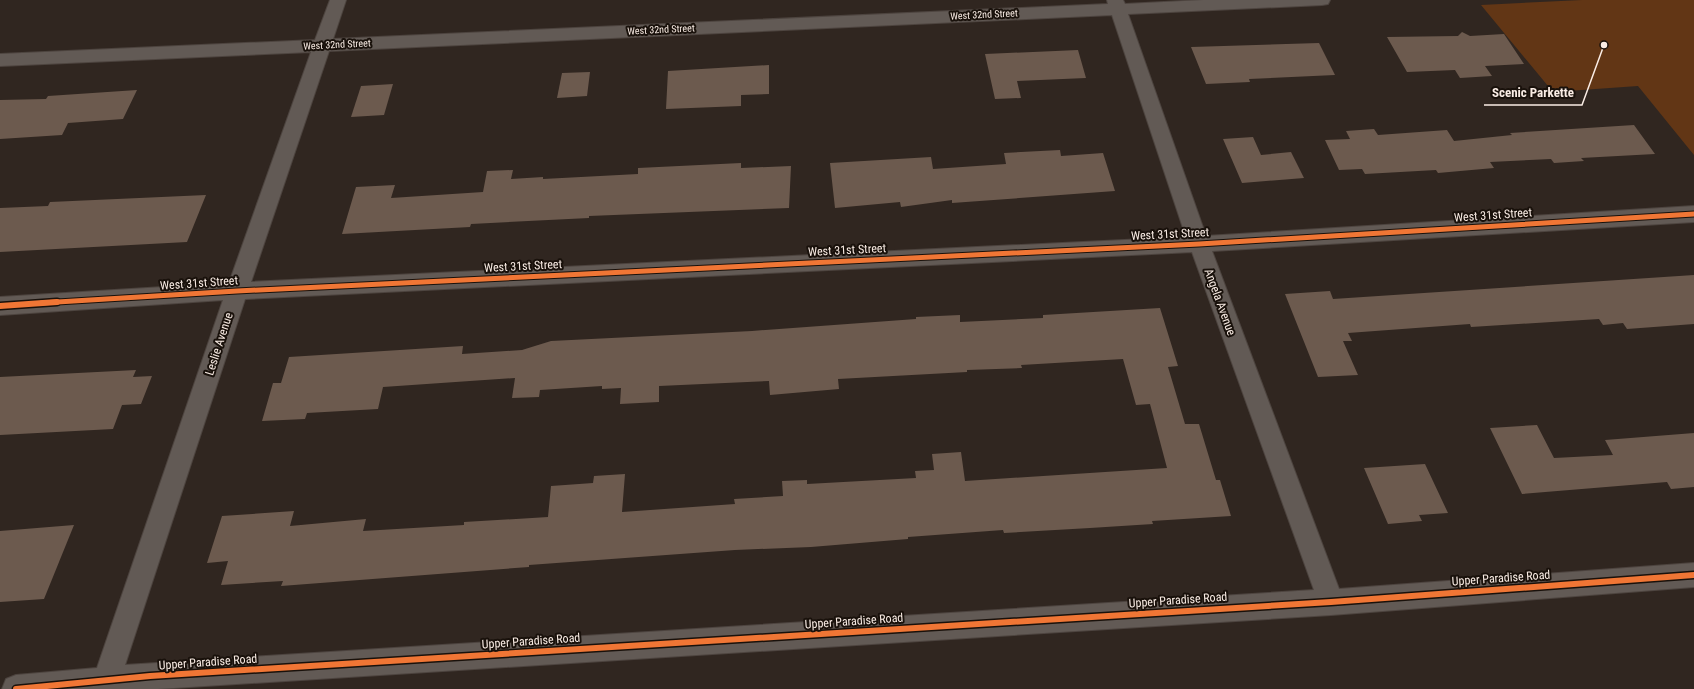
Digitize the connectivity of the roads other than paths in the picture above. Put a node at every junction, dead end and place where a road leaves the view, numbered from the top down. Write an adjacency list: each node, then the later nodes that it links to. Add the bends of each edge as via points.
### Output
1 (338, 0): 4 (street, Leslie Avenue)
2 (1322, 0): 3 (street, West 32nd Street)
3 (1116, 4): 4 (street, West 32nd Street); 7 (street, Angela Avenue)
4 (322, 44): 5 (street, West 32nd Street); 8 (street, Leslie Avenue)
5 (0, 60)
6 (1694, 214): 7 (street, West 31st Street)
7 (1199, 244): 8 (street, West 31st Street); 11 (street, Angela Avenue)
8 (237, 292): 9 (street, West 31st Street); 12 (street, Leslie Avenue)
9 (0, 306)
10 (1694, 575): 11 (street, Upper Paradise Road)
11 (1331, 602): 12 (street, Upper Paradise Road, via 174,675)
12 (104, 685): 13 (street, Upper Paradise Road)
13 (16, 689)

